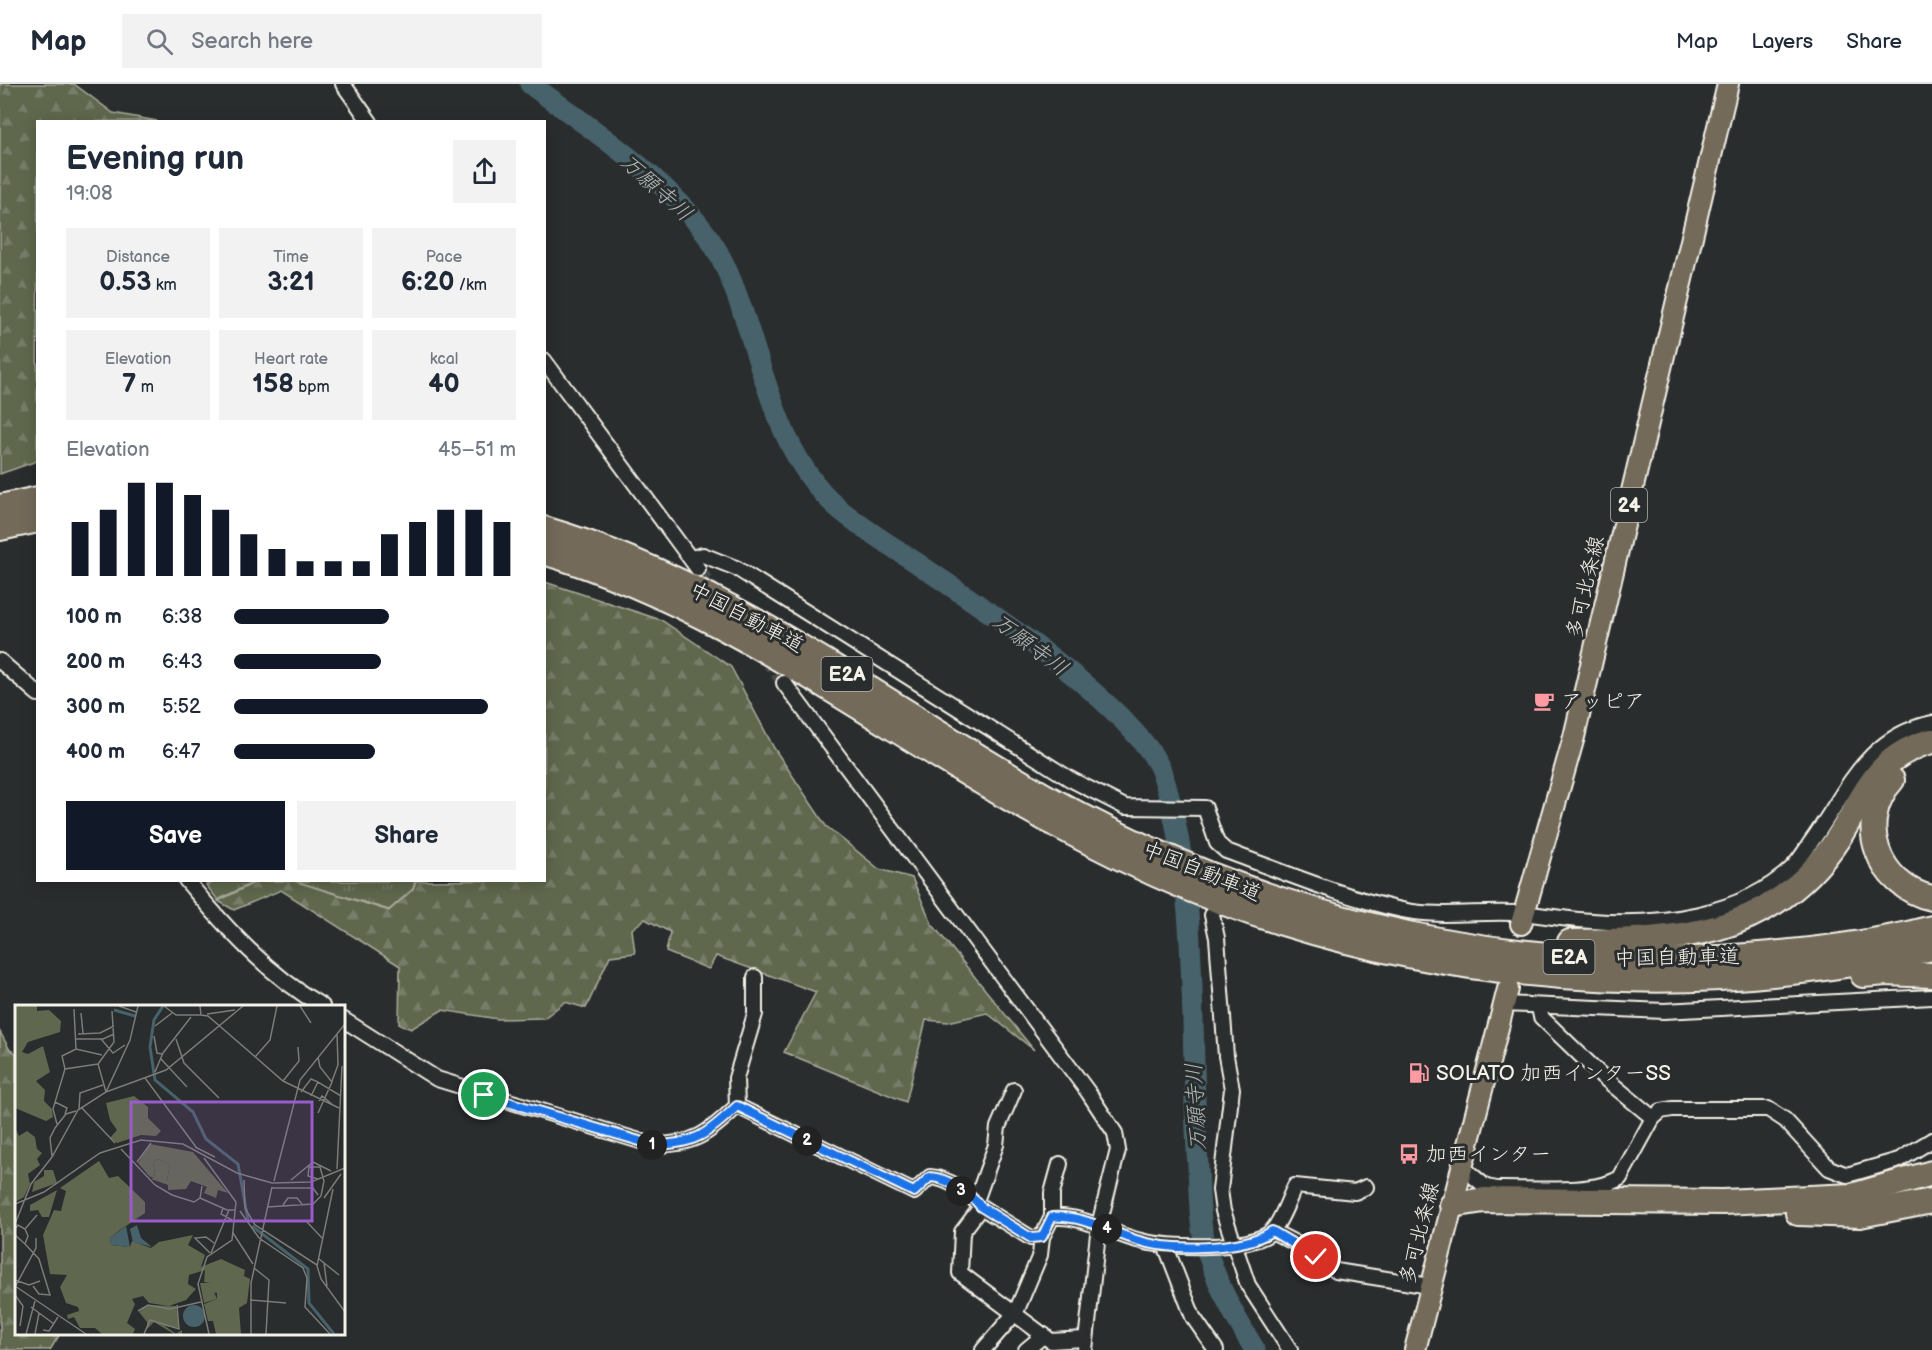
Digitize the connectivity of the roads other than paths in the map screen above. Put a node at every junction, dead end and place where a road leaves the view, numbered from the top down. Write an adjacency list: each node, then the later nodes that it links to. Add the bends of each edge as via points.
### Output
1 (343, 84): 3 (street)
2 (1728, 84): 21 (main road, 多可北条線 / 24, via 1577,726)
3 (369, 120)
4 (546, 363): 21 (street, via 694,563 703,555 736,568 1070,780 1125,807 1205,808 1217,843 1226,851 1326,887 1402,910)
5 (36, 499): 6 (highway)
6 (0, 507)
7 (36, 520): 8 (highway)
8 (0, 528)
9 (546, 530): 17 (highway, 中国自動車道 / E2A, via 672,577 738,611 801,646)
10 (546, 553): 17 (highway, 中国自動車道 / E2A, via 603,571 731,630 1071,834)
11 (0, 661): 13 (street)
12 (784, 683): 47 (street, via 1115,1133 1118,1150)
13 (36, 692)
14 (1932, 723): 21 (street, via 1894,736 1860,766 1794,867 1765,890 1710,912 1652,922)
15 (1932, 741): 22 (highway, via 1906,750 1874,778 1834,846 1794,890 1773,905 1727,926 1630,941 1542,942)
16 (1932, 758): 20 (highway, via 1899,772 1876,803 1872,821 1876,847 1888,874 1911,890)
17 (1136, 855): 19 (highway, 中国自動車道 / E2A)
18 (188, 882): 30 (street, via 232,935 262,963)
19 (1215, 897): 22 (highway, 中国自動車道 / E2A, via 1276,900); 25 (highway, 中国自動車道 / E2A, via 1281,922 1351,942 1506,971 1647,980); 50 (street, via 1226,1056 1232,1089 1220,1190)
20 (1932, 898)
21 (1523, 919)
22 (1355, 924): 23 (highway, 中国自動車道 / E2A, via 1508,951 1649,960 1788,953)
23 (1932, 928)
24 (1932, 948): 25 (highway, 中国自動車道 / E2A, via 1859,963)
25 (1768, 974): 26 (highway, via 1795,982 1886,973)
26 (1932, 975)
27 (755, 977): 34 (street, via 754,1014 736,1078)
28 (1506, 997): 31 (street); 39 (main road, 多可北条線)
29 (1932, 997): 31 (street, via 1665,1011)
30 (321, 1005)
31 (1539, 1007): 35 (street, via 1541,1017)
32 (345, 1021): 34 (street, via 437,1079 653,1145 680,1145 696,1139)
33 (1014, 1090): 44 (street, via 998,1126)
34 (737, 1106): 44 (street, via 904,1188 914,1192 930,1177 941,1178)
35 (1653, 1118): 36 (street, via 1672,1109 1768,1109 1785,1120 1829,1168 1847,1175 1899,1160); 39 (street, via 1623,1172 1611,1184 1486,1187)
36 (1932, 1140)
37 (1932, 1160): 41 (highway)
38 (1060, 1164): 46 (street, via 1052,1193)
39 (1461, 1166): 45 (main road, 多可北条線)
40 (1932, 1173): 41 (highway)
41 (1908, 1178): 45 (highway, via 1852,1196 1723,1202 1484,1200)
42 (1365, 1187): 48 (street, via 1355,1192 1295,1186)
43 (1929, 1201): 45 (highway, via 1860,1215 1723,1211 1485,1214)
44 (978, 1204): 49 (street, via 1031,1238); 53 (street, via 962,1232 960,1272)
45 (1452, 1205): 52 (main road, 多可北条線)
46 (1052, 1217): 47 (street); 49 (street)
47 (1099, 1225): 51 (street, via 1138,1241); 55 (street)
48 (1272, 1231): 50 (street); 52 (street, via 1336,1271)
49 (1042, 1237): 53 (street, via 1040,1255)
50 (1230, 1245): 51 (street); 59 (street, via 1248,1285)
51 (1171, 1246): 58 (street, via 1193,1317)
52 (1430, 1286): 60 (main road, 多可北条線)
53 (1016, 1312): 54 (street); 56 (street)
54 (1045, 1342): 55 (street); 57 (street)
55 (1084, 1344)
56 (983, 1350)
57 (1026, 1350)
58 (1216, 1350)
59 (1290, 1350)
60 (1415, 1350)

